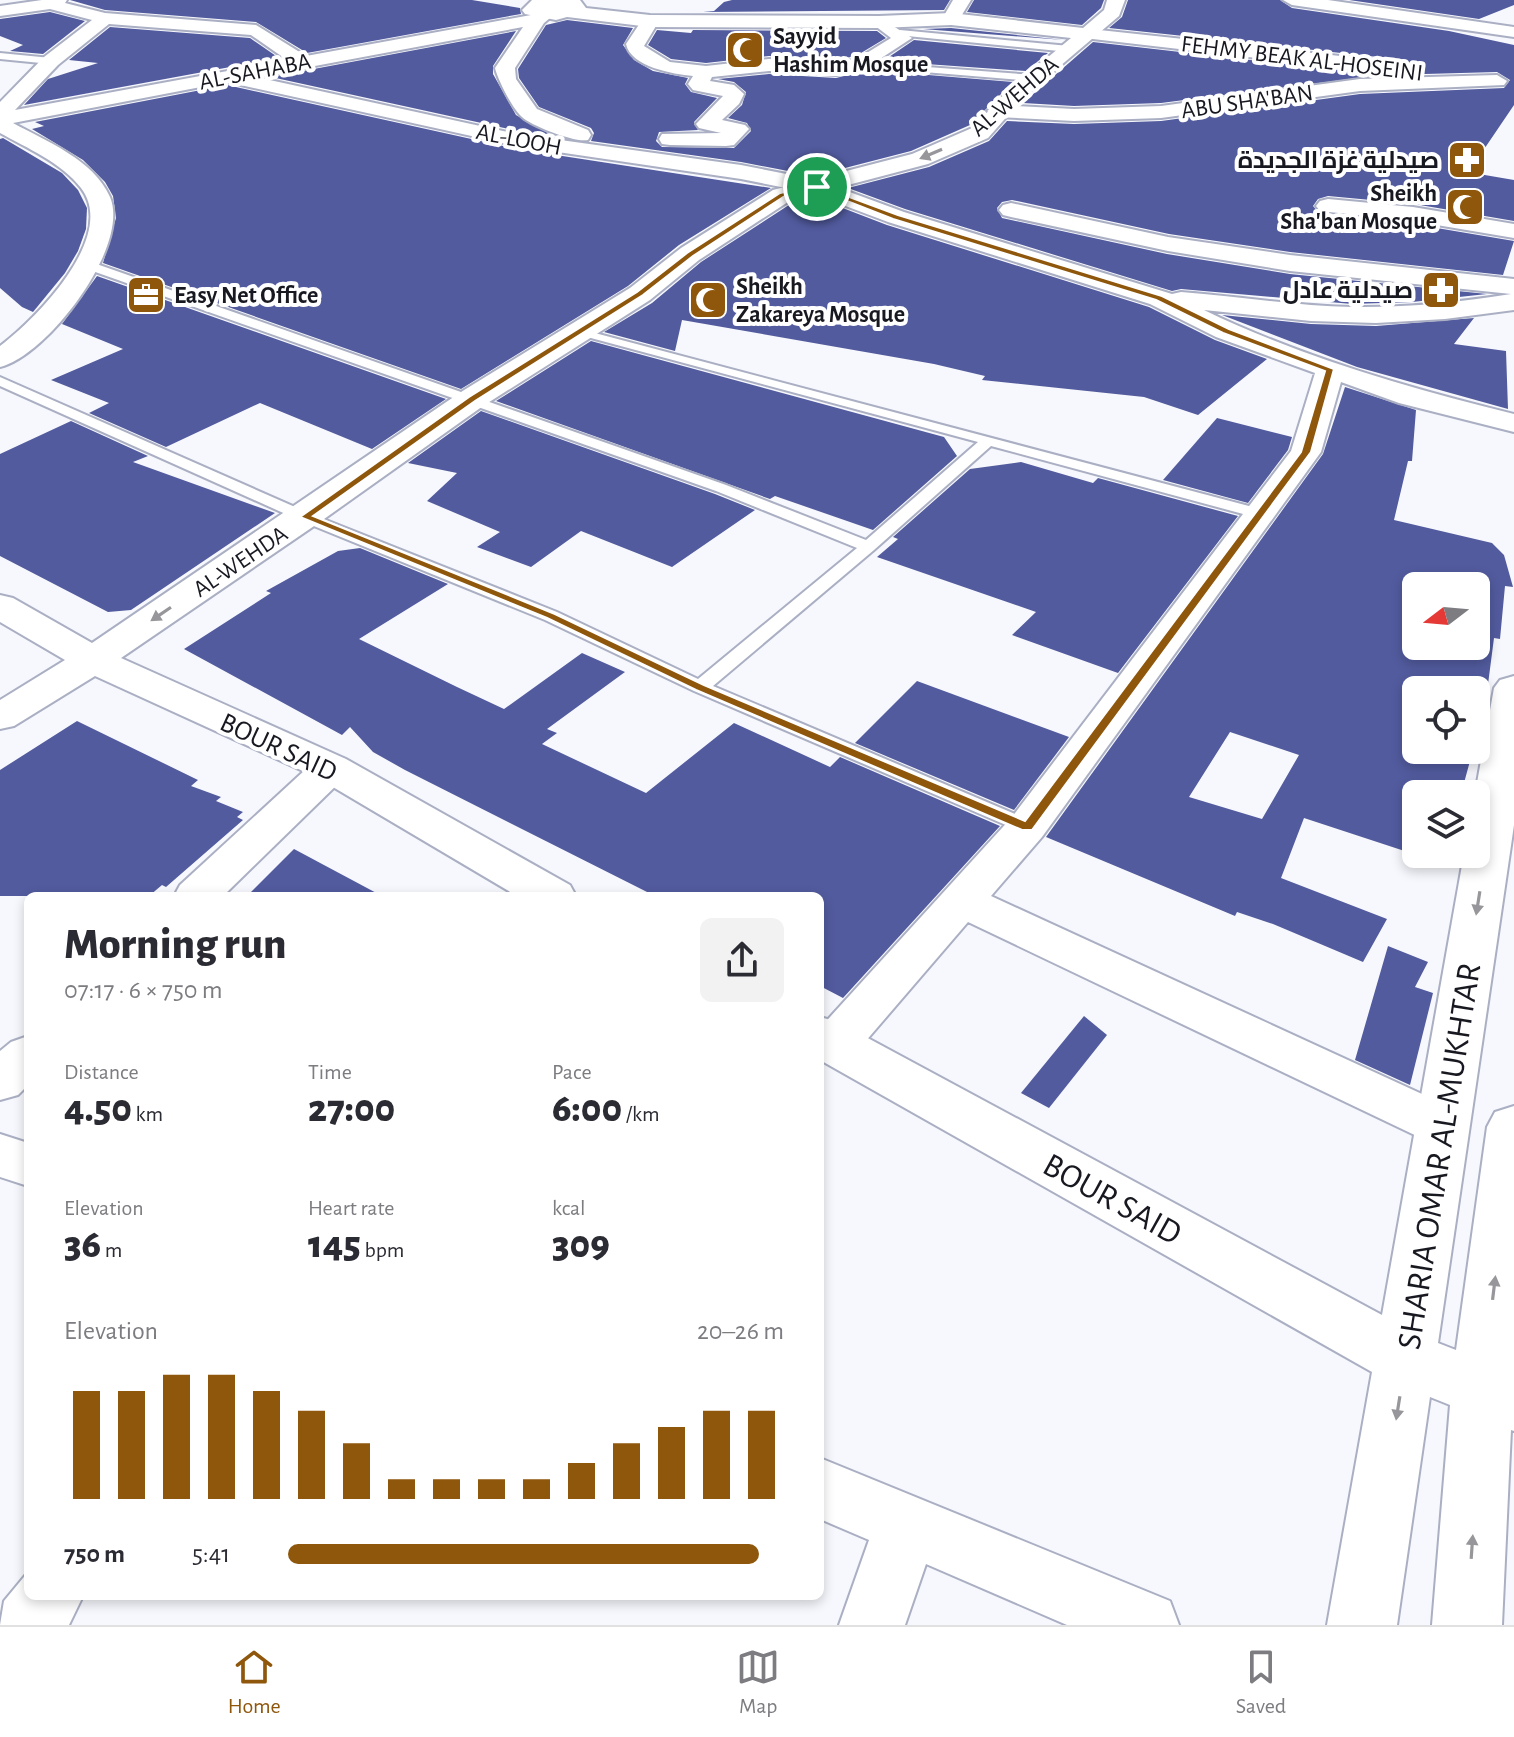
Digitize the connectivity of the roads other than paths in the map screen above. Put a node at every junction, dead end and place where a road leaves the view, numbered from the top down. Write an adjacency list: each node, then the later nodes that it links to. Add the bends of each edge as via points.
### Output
1 (962, 0): 9 (street)
2 (1116, 0): 14 (main road, AL-WEHDA, via 1113,12)
3 (1292, 0): 12 (street)
4 (54, 2): 7 (street); 8 (street)
5 (566, 5): 6 (main road); 10 (main road)
6 (534, 10): 17 (street, AL-SAHABA); 25 (street, via 505,68 507,81 529,113)
7 (0, 11)
8 (105, 18): 16 (street); 17 (street, via 256,30)
9 (951, 19): 11 (main road); 14 (main road)
10 (650, 21): 11 (main road); 19 (street, via 635,48 665,67)
11 (879, 22): 13 (street)
12 (1514, 32)
13 (900, 33): 14 (lane); 18 (street, via 903,38)
14 (1079, 42): 21 (main road, AL-WEHDA); 22 (street, FEHMY BEAK AL-HOSEINI)
15 (0, 56): 16 (lane)
16 (51, 61): 24 (street)
17 (301, 61): 20 (street, AL-SAHABA)
18 (863, 64): 19 (street); 21 (lane)
19 (706, 72): 25 (street, via 700,86 734,94 706,124 738,129 726,140 671,138)
20 (224, 76): 24 (street, AL-SAHABA); 25 (street, AL-LOOH, via 517,140)
21 (1034, 78): 23 (main road, AL-WEHDA)
22 (1505, 82): 23 (street, ABU SHA'BAN, via 1360,85 1161,112)
23 (997, 111): 26 (main road, AL-WEHDA, one-way to 26, via 980,133 920,159)
24 (0, 119): 30 (street, via 80,174 99,197 99,239)
25 (634, 156): 26 (street, AL-LOOH)
26 (817, 187): 32 (street, AL-LOOH, via 896,217); 34 (main road, AL-WEHDA, via 782,195)
27 (1328, 206): 29 (street)
28 (1011, 210): 31 (street, via 1168,244 1290,263)
29 (1514, 231)
30 (88, 265): 35 (street, via 68,294); 38 (lane)
31 (1514, 287)
32 (1159, 298): 33 (street, via 1392,315); 36 (street, via 1226,331)
33 (1514, 302)
34 (581, 331): 38 (main road, AL-WEHDA); 40 (lane)
35 (0, 359)
36 (1330, 369): 39 (street, via 1409,397); 41 (street, via 1306,452)
37 (0, 381): 42 (lane)
38 (472, 399): 42 (main road, AL-WEHDA); 43 (lane)
39 (1514, 423)
40 (989, 440): 41 (lane); 43 (lane)
41 (1258, 513): 50 (street)
42 (305, 517): 45 (main road, AL-WEHDA, one-way to 45); 46 (lane, via 551,616)
43 (868, 547): 46 (lane)
44 (0, 606): 45 (main road, BOUR SAID)
45 (93, 660): 48 (main road, AL-WEHDA); 49 (main road, BOUR SAID)
46 (700, 687): 50 (lane)
47 (1514, 688): 57 (main road, SHARIA OMAR AL-MUKHTAR, one-way to 57)
48 (0, 717)
49 (331, 768): 51 (street); 52 (main road, BOUR SAID)
50 (1027, 827): 53 (street)
51 (200, 892)
52 (546, 892)
53 (962, 901): 54 (street); 57 (street)
54 (827, 1040): 61 (main road, BOUR SAID)
55 (24, 1059): 56 (street)
56 (0, 1081)
57 (1441, 1125): 61 (main road, SHARIA OMAR AL-MUKHTAR)
58 (1514, 1127): 62 (main road, one-way to 58)
59 (0, 1155): 60 (street)
60 (24, 1164)
61 (1406, 1359): 62 (main road, BOUR SAID); 69 (main road, SHARIA OMAR AL-MUKHTAR, one-way to 69)
62 (1498, 1396): 70 (main road, one-way to 62)
63 (824, 1490): 64 (street)
64 (907, 1524): 67 (street); 68 (street)
65 (47, 1600): 66 (street)
66 (28, 1625)
67 (872, 1625)
68 (1146, 1625)
69 (1362, 1625)
70 (1467, 1625)

